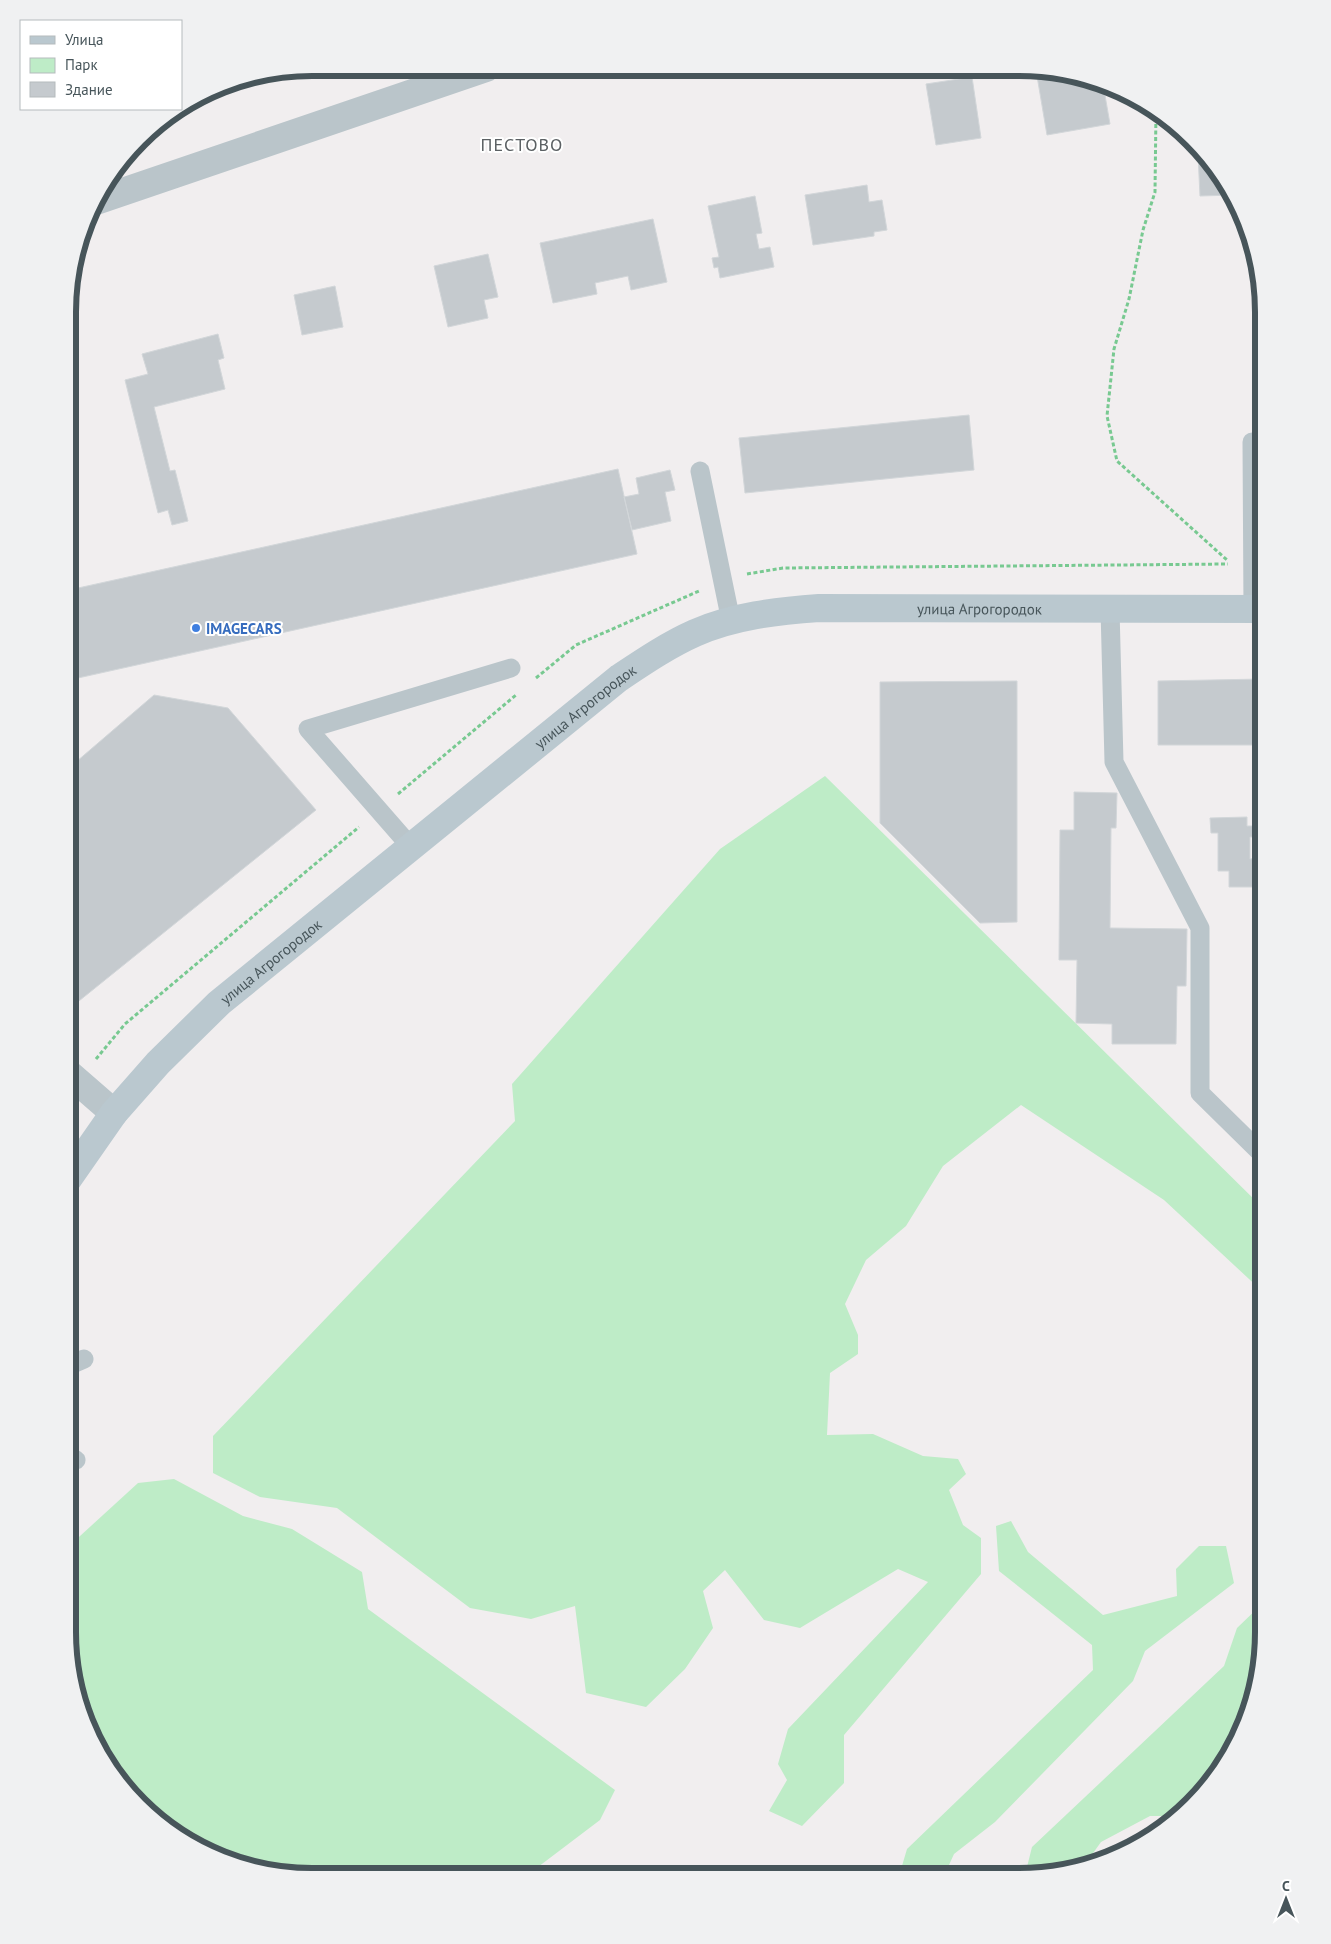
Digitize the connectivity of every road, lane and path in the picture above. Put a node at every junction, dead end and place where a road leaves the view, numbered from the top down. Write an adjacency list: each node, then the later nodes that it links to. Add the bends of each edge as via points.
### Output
1 (463, 76): 3 (street)
2 (1156, 120): 7 (path, via 1155,192 1114,349 1108,416 1118,461 1232,564 783,568)
3 (106, 198)
4 (1252, 442): 6 (lane)
5 (700, 471): 7 (lane)
6 (1255, 495)
7 (723, 581): 10 (lane)
8 (1110, 609): 9 (street, улица Агрогородок); 10 (street, улица Агрогородок, via 819,608); 15 (lane, via 1114,762 1200,928 1200,1093)
9 (1255, 609)
10 (731, 621): 12 (street, улица Агрогородок, via 696,632 619,678)
11 (512, 668): 12 (lane, via 308,729)
12 (411, 847): 14 (street, улица Агрогородок, via 218,1004 158,1063)
13 (76, 1079): 14 (street)
14 (114, 1113): 16 (street, улица Агрогородок)
15 (1255, 1147)
16 (76, 1168)

